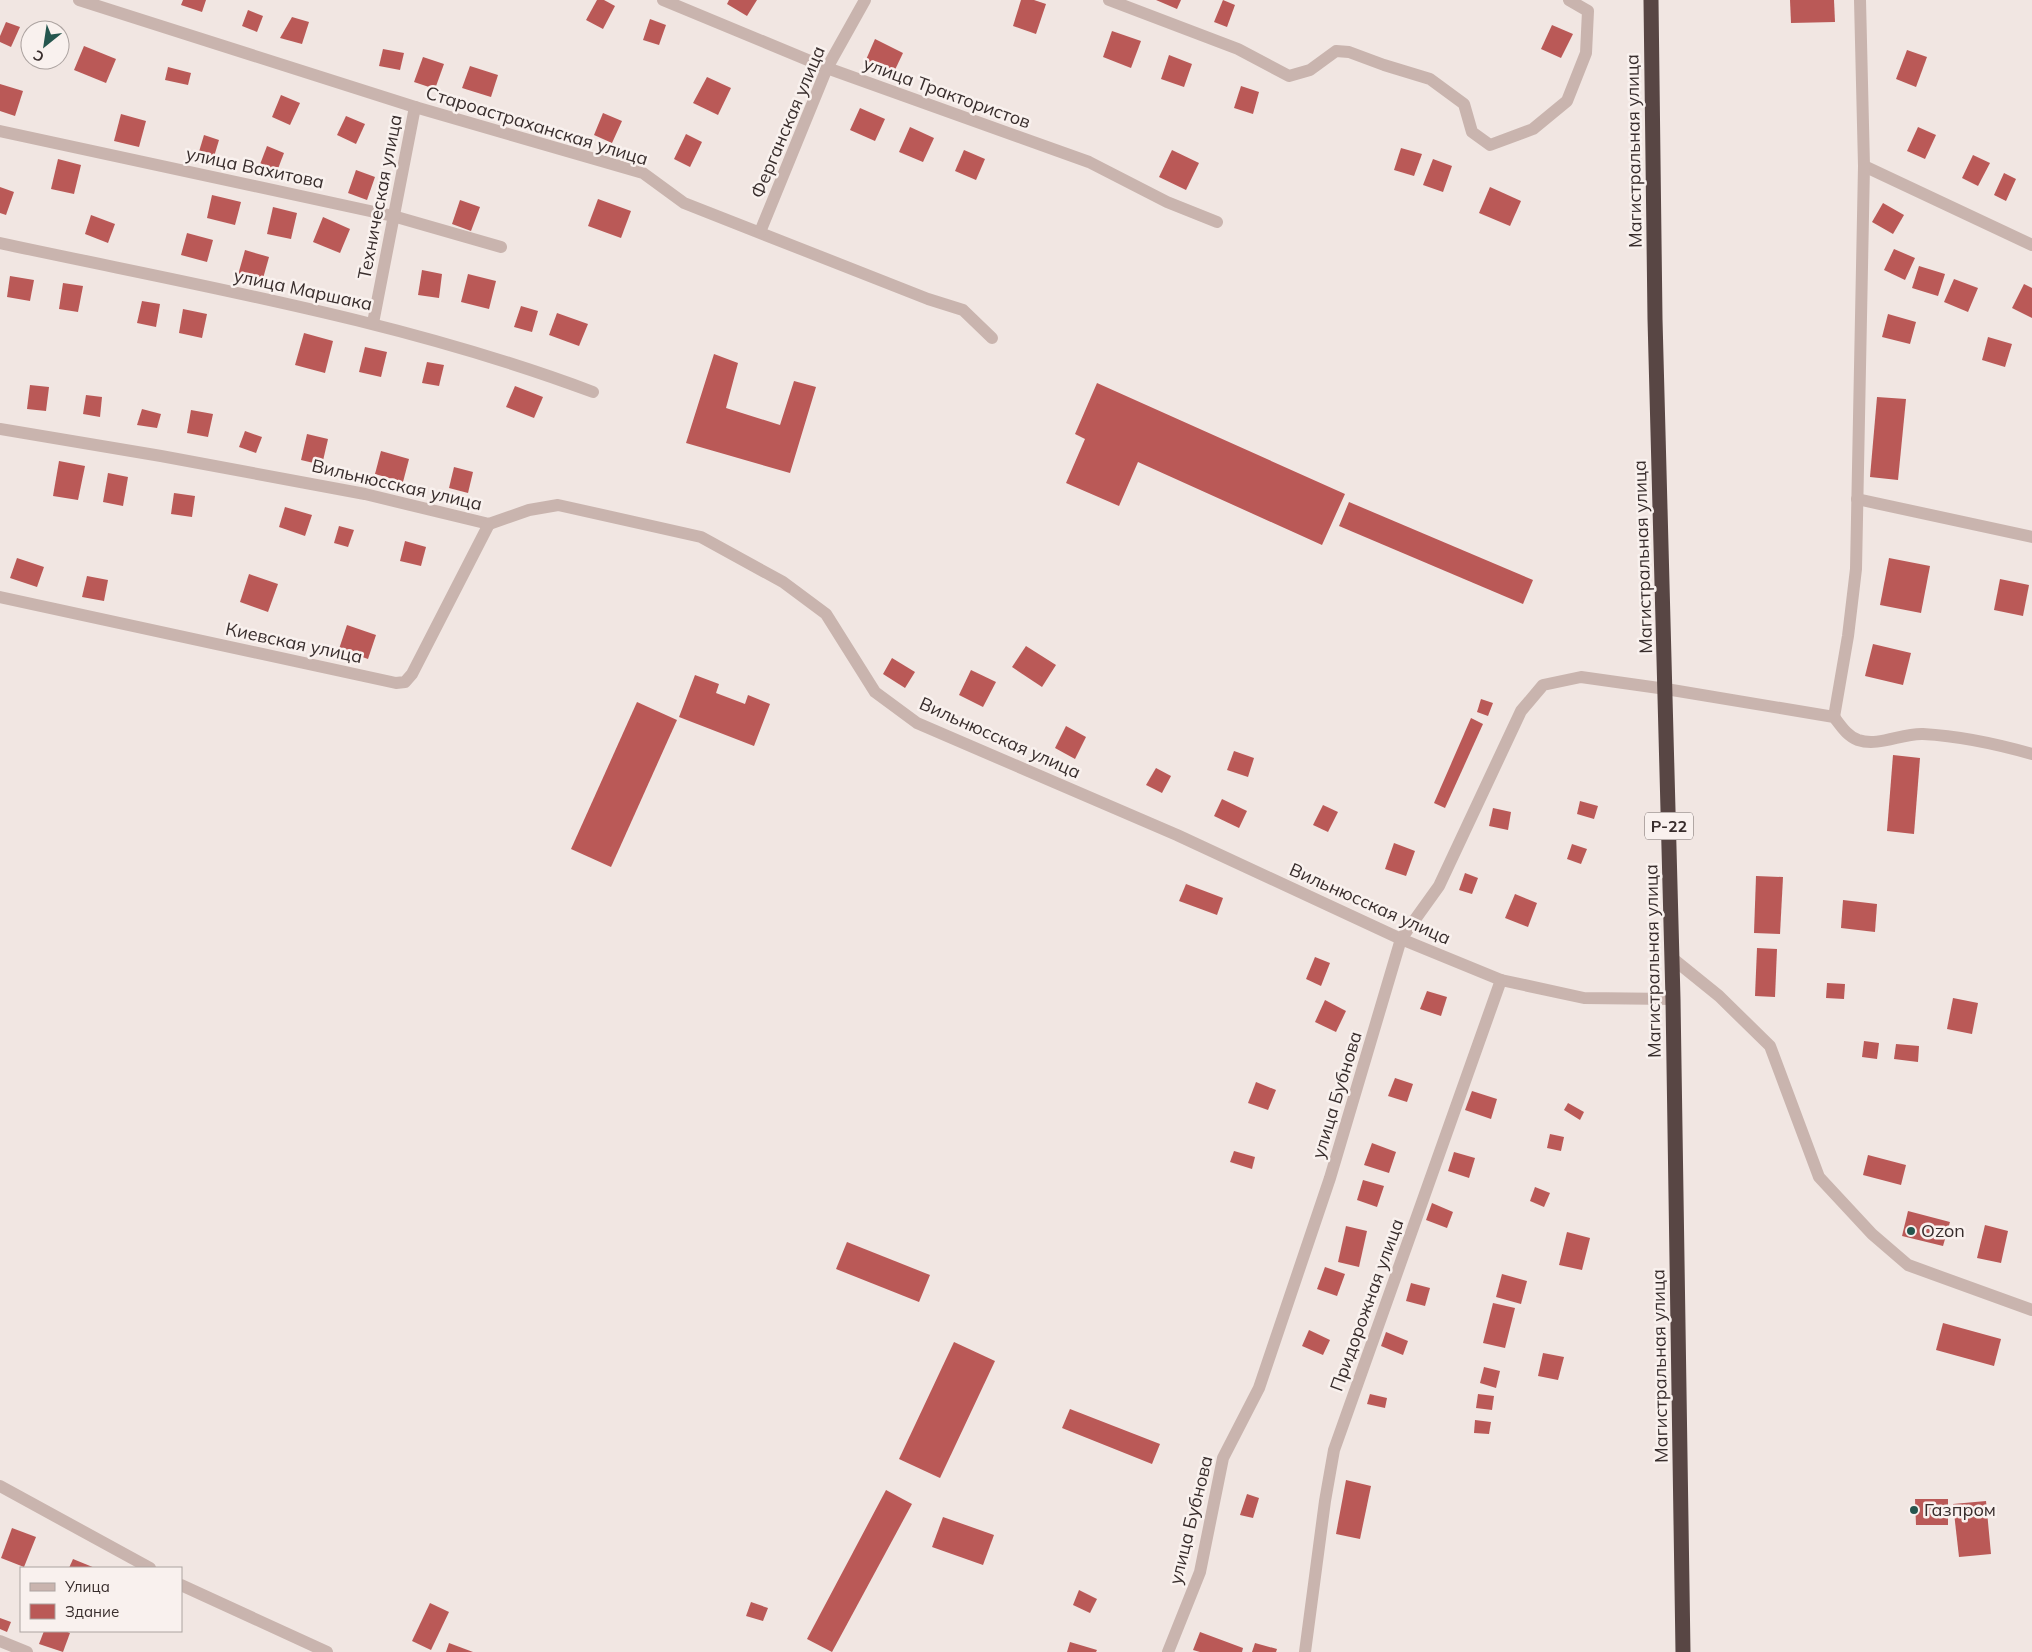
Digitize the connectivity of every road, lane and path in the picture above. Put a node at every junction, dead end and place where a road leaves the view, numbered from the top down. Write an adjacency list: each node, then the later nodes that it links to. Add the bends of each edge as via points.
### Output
1 (79, 0): 9 (street, Староастраханская улица)
2 (663, 0): 8 (street, улица Трактористов)
3 (865, 0): 8 (street, Ферганская улица)
4 (1109, 0): 5 (street, via 1238,49 1289,76 1310,70 1336,51 1349,52 1430,79 1464,104 1472,132 1490,145 1533,130 1568,100 1586,53 1588,11)
5 (1569, 0)
6 (1650, 0): 26 (highway, Магистральная улица / Р-22)
7 (1860, 0): 11 (street)
8 (827, 68): 13 (street, улица Трактористов, via 1090,162 1167,202); 14 (street, Ферганская улица)
9 (415, 107): 12 (street, Техническая улица); 14 (street, Староастраханская улица, via 643,173 684,203)
10 (0, 130): 12 (street, улица Вахитова)
11 (1864, 166): 16 (street); 22 (street)
12 (393, 216): 17 (street, улица Вахитова); 18 (street, Техническая улица)
13 (1217, 222)
14 (760, 232): 19 (street, Староастраханская улица, via 963,310)
15 (0, 243): 18 (street, улица Маршака)
16 (2032, 245)
17 (502, 247)
18 (374, 323): 20 (street, улица Маршака, via 531,368)
19 (992, 338)
20 (593, 392)
21 (0, 429): 23 (street, Вильнюсская улица, via 355,492)
22 (1857, 499): 24 (street); 27 (street, via 1856,570)
23 (489, 524): 25 (street, Киевская улица, via 405,682 396,683); 29 (street, Вильнюсская улица, via 529,510 558,505 701,537 783,582 826,614 875,692 917,724 1176,835)
24 (2032, 537)
25 (0, 597)
26 (1666, 689): 27 (street, улица Бубнова); 29 (street, улица Бубнова, via 1581,677 1543,685 1521,711 1439,886); 30 (highway, Магистральная улица / Р-22)
27 (1834, 717): 28 (street, via 1848,734 1863,741 1921,734 1995,743)
28 (2032, 754)
29 (1401, 939): 31 (street, Вильнюсская улица); 40 (street, улица Бубнова, via 1330,1178 1259,1388 1224,1458 1200,1572)
30 (1672, 958): 32 (highway, Магистральная улица / Р-22); 33 (street, via 1719,996 1770,1046 1819,1177 1872,1234 1908,1265)
31 (1501, 980): 32 (street, Вильнюсская улица, via 1584,998); 41 (street, Придорожная улица, via 1334,1450)
32 (1673, 999): 42 (highway, Магистральная улица / Р-22)
33 (2032, 1310)
34 (0, 1486): 35 (street)
35 (148, 1567)
36 (182, 1585): 39 (street)
37 (0, 1641): 38 (street)
38 (27, 1652)
39 (327, 1652)
40 (1168, 1652)
41 (1305, 1652)
42 (1683, 1652)

